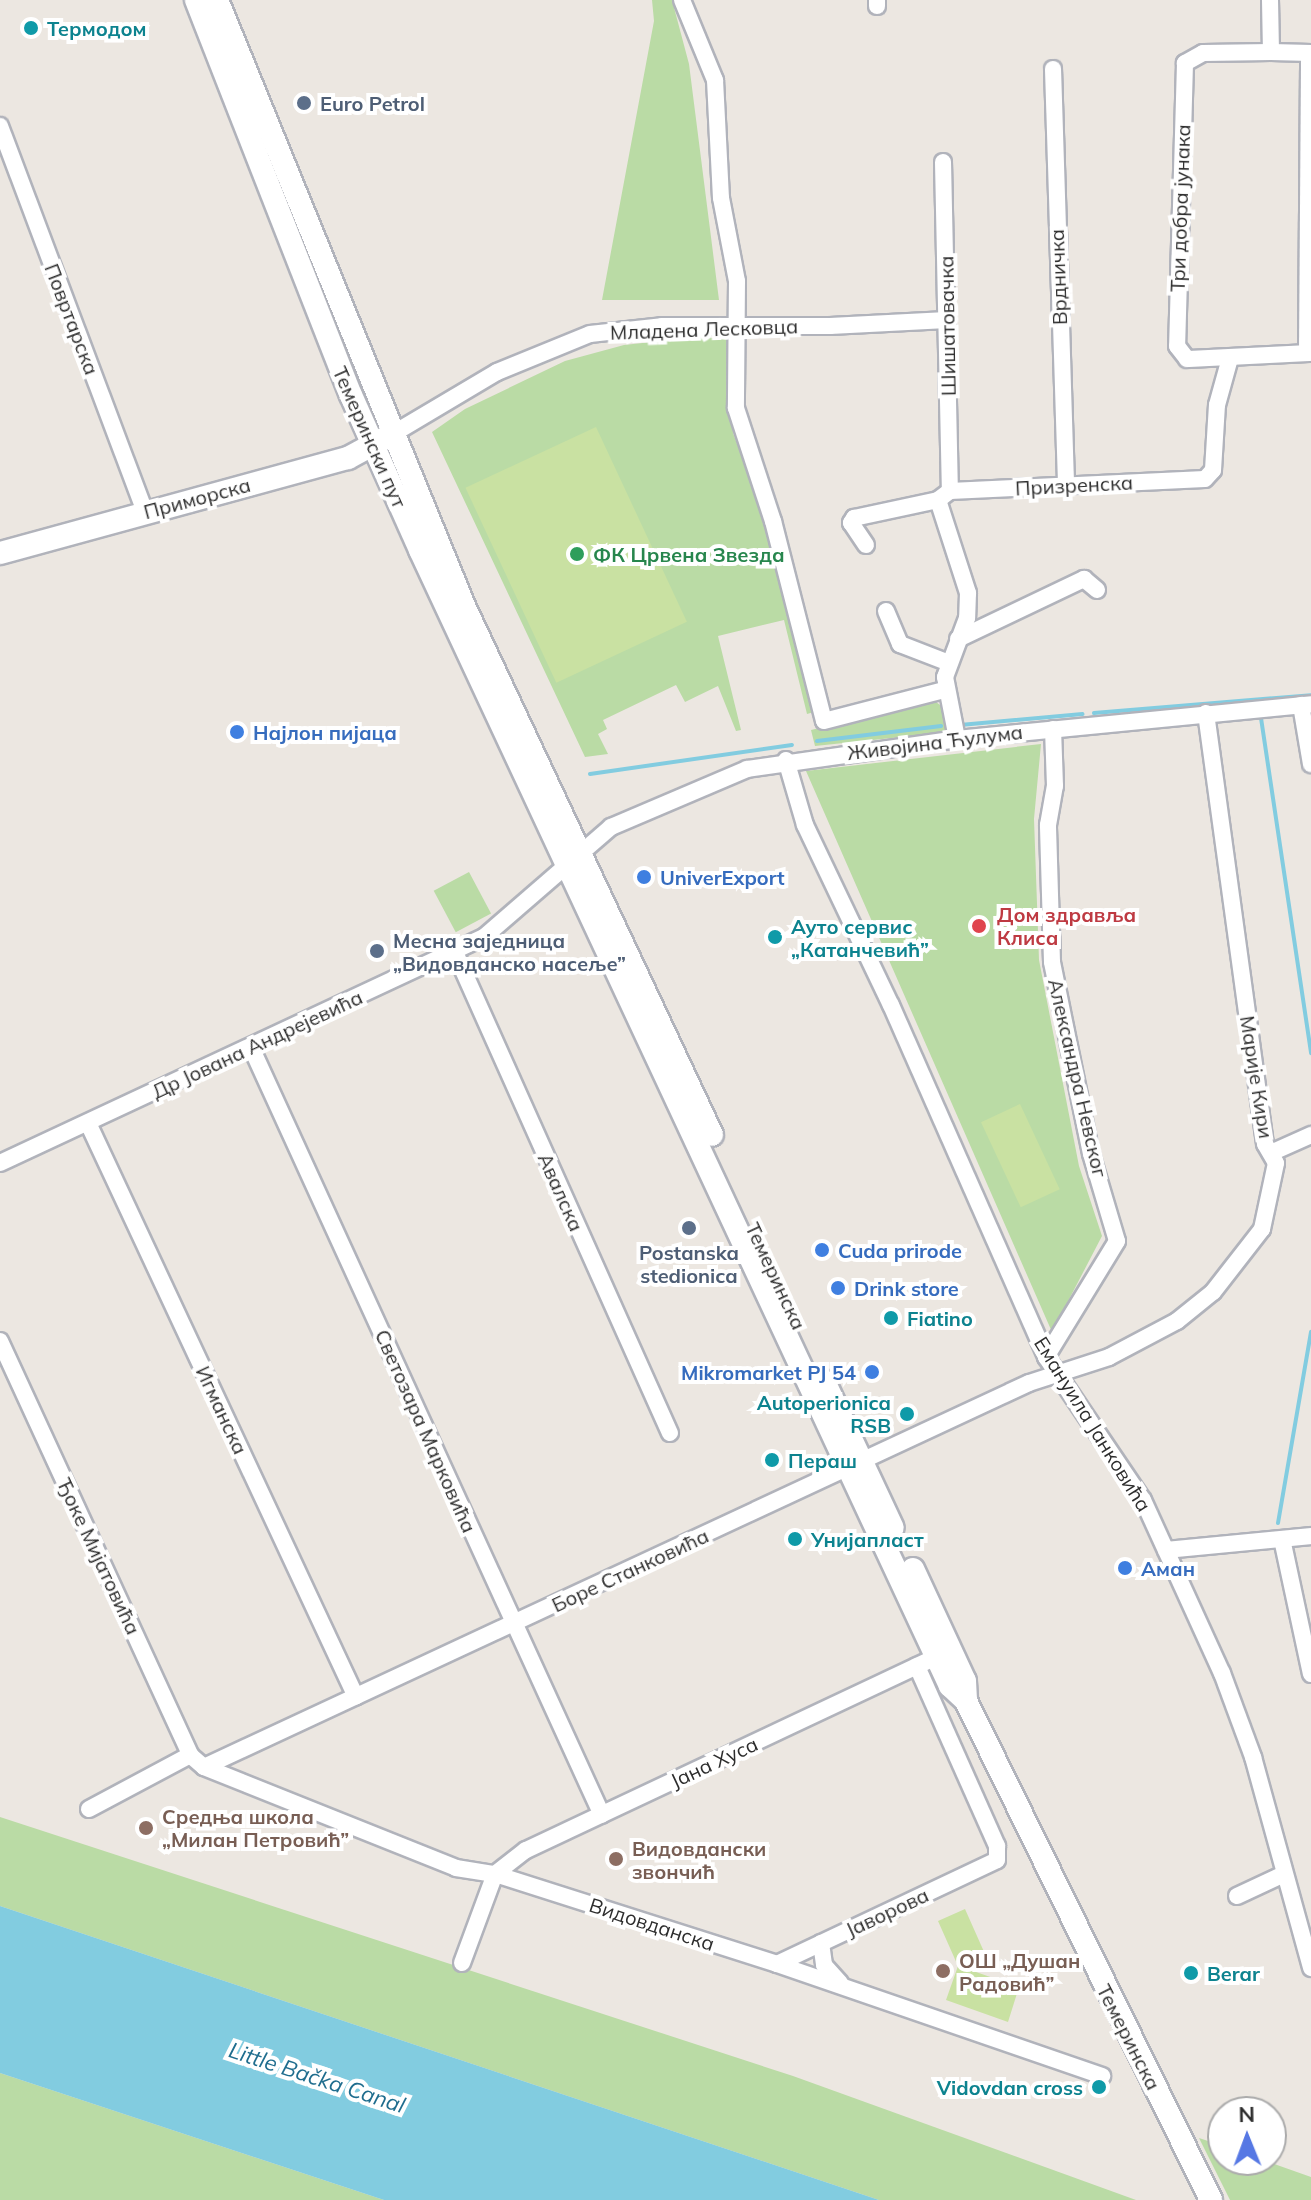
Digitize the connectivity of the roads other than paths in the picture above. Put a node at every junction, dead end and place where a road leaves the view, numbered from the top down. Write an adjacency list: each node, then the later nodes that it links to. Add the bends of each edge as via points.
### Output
1 (196, 0): 14 (main road, Темерински пут)
2 (217, 0): 14 (main road, Темерински пут)
3 (682, 0): 11 (street, via 715,80 721,198 737,281)
4 (1270, 0): 5 (street)
5 (1271, 52): 6 (street); 13 (street, Три добра јунака, via 1203,53 1189,59 1184,70 1177,346 1187,359)
6 (1310, 53): 12 (street)
7 (1053, 69): 15 (street, Врдничка)
8 (0, 126): 17 (street, Повртарска)
9 (943, 162): 10 (street, Шишатовачка)
10 (947, 320): 11 (street, Младена Лесковца); 16 (street, Шишатовачка)
11 (735, 324): 14 (street, Младена Лесковца, via 620,329 559,344 497,372); 24 (street, via 736,408 773,521 824,721)
12 (1309, 353): 13 (street)
13 (1230, 358): 15 (street, Призренска, via 1217,405 1210,476)
14 (382, 440): 17 (main road, Приморска, via 348,458); 31 (main road, Темерински пут)
15 (1066, 485): 16 (street, Призренска)
16 (944, 496): 18 (street, Призренска, via 854,518 851,523); 22 (street, Шишатовачка, via 967,582 967,618)
17 (145, 512): 19 (main road, Приморска)
18 (866, 545)
19 (0, 553)
20 (1097, 590): 22 (street, via 1084,579)
21 (886, 611): 23 (street, via 900,644)
22 (958, 639): 23 (street, Шишатовачка)
23 (949, 663): 24 (street, Шишатовачка)
24 (944, 690): 28 (street)
25 (1306, 704): 26 (street, Живојина Ћулума); 30 (street)
26 (1206, 713): 27 (street, Живојина Ћулума); 36 (street, Марије Кири, via 1265,1144)
27 (1053, 729): 28 (street, Живојина Ћулума); 39 (street, Александра Невског, via 1055,786 1048,825 1052,962 1091,1154 1117,1241)
28 (957, 739): 29 (street, Живојина Ћулума)
29 (786, 760): 31 (street, Живојина Ћулума, via 747,769 627,817); 39 (street, Емануила Јанковића, via 805,825 891,1005)
30 (1311, 764)
31 (574, 859): 32 (street, Др Јована Андрејевића, via 505,923); 42 (main road, Темеринска)
32 (454, 950): 33 (street, Др Јована Андрејевића); 41 (street, Авалска)
33 (251, 1047): 34 (street, Др Јована Андрејевића); 46 (street, Светозара Марковића)
34 (88, 1123): 37 (street, Др Јована Андрејевића); 49 (street, Игманска)
35 (1310, 1135): 36 (street)
36 (1273, 1152): 40 (street, Марије Кири, via 1275,1182 1266,1219 1213,1292 1150,1336)
37 (0, 1163)
38 (0, 1341): 51 (street, Ђоке Мијатовића)
39 (1046, 1357): 40 (street, Емануила Јанковића)
40 (1057, 1374): 42 (street, Боре Станковића); 45 (street, Емануила Јанковића, via 1111,1447)
41 (670, 1433)
42 (854, 1467): 46 (street, Боре Станковића); 47 (main road, Темеринска); 50 (main road, Темеринска, via 953,1653 965,1681)
43 (1311, 1536): 44 (street)
44 (1282, 1539): 45 (street); 48 (street)
45 (1166, 1550): 56 (street, Емануила Јанковића, via 1253,1757)
46 (514, 1625): 49 (street, Боре Станковића); 54 (street, Светозара Марковића)
47 (927, 1661): 50 (main road, Темеринска); 54 (street, Јана Хуса); 58 (street, Јаворова, via 997,1846 997,1860)
48 (1311, 1674)
49 (356, 1697): 52 (street, Боре Станковића)
50 (966, 1701): 64 (main road, Темеринска)
51 (190, 1755): 52 (street, Ђоке Мијатовића); 53 (street)
52 (204, 1767): 55 (street, Видовданска, via 456,1868)
53 (89, 1809)
54 (602, 1815): 55 (street, Јана Хуса, via 526,1850)
55 (495, 1874): 59 (street); 60 (street, Видовданска)
56 (1284, 1874): 57 (street); 61 (street, Емануила Јанковића)
57 (1237, 1896)
58 (821, 1943): 60 (street, Јаворова); 62 (street, via 824,1965)
59 (462, 1963)
60 (777, 1964): 62 (street, Видовданска)
61 (1311, 1968)
62 (842, 1985): 63 (street, Видовданска)
63 (1102, 2076)
64 (1211, 2200)

